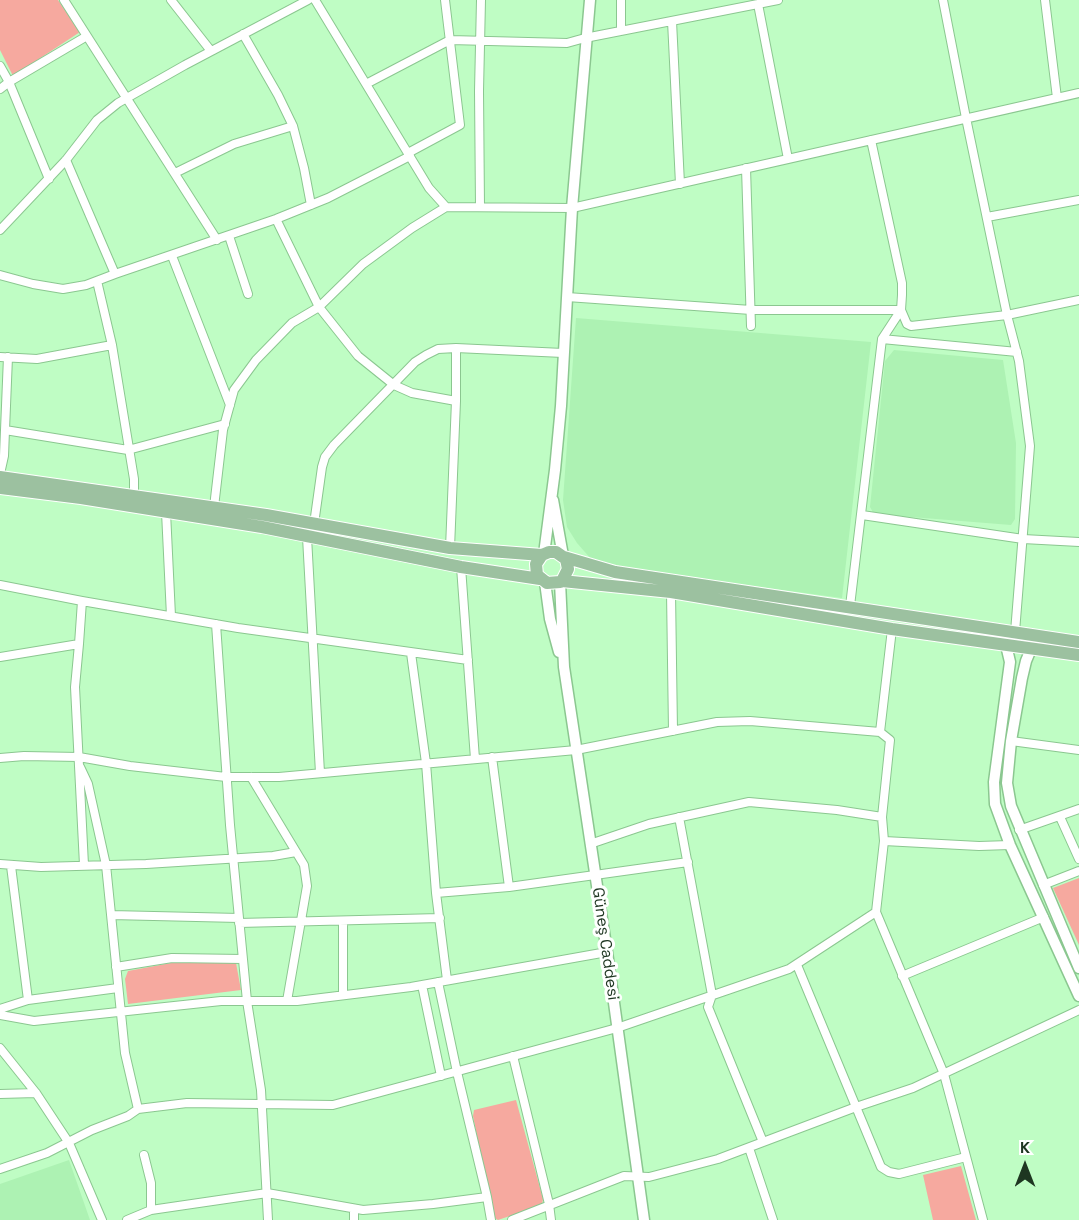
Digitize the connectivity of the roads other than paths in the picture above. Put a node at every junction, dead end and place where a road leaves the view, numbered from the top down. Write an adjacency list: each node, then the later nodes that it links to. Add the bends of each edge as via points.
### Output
1 (64, 0): 18 (street)
2 (171, 0): 22 (street)
3 (308, 0): 17 (street)
4 (315, 0): 25 (street)
5 (446, 0): 20 (street)
6 (481, 0): 21 (street)
7 (590, 0): 19 (street)
8 (621, 0): 16 (street)
9 (725, 0): 14 (street)
10 (778, 0): 13 (street)
11 (943, 0): 30 (street)
12 (1045, 0): 29 (street)
13 (758, 4): 14 (street); 34 (street)
14 (727, 10): 15 (street)
15 (672, 21): 16 (street); 39 (street)
16 (621, 30): 19 (street)
17 (243, 34): 22 (street); 31 (street)
18 (87, 36): 24 (street); 28 (street)
19 (585, 38): 21 (street, via 567,43); 44 (street)
20 (450, 40): 21 (street); 25 (street); 33 (street, via 460,125)
21 (481, 40): 43 (street)
22 (211, 51): 28 (street)
23 (0, 66): 24 (street)
24 (9, 82): 26 (street); 38 (street)
25 (366, 84): 33 (street)
26 (0, 89)
27 (1079, 93): 29 (street)
28 (127, 98): 35 (street, via 97,120); 37 (street)
29 (1057, 98): 30 (street)
30 (966, 118): 32 (street); 45 (street)
31 (293, 126): 37 (street, via 234,144); 41 (street)
32 (871, 140): 34 (street); 59 (street, via 902,283)
33 (409, 155): 41 (street); 42 (street)
34 (788, 159): 36 (street)
35 (66, 160): 38 (street); 51 (street)
36 (746, 168): 39 (street); 58 (street)
37 (175, 173): 49 (street)
38 (49, 179): 47 (street)
39 (680, 183): 44 (street)
40 (1079, 200): 45 (street)
41 (311, 205): 46 (street)
42 (446, 207): 43 (street); 57 (street, via 363,264)
43 (480, 207): 44 (street)
44 (572, 208): 55 (street)
45 (987, 217): 60 (street)
46 (276, 219): 48 (street); 57 (street)
47 (0, 230)
48 (229, 236): 49 (street); 54 (street)
49 (217, 240): 50 (street)
50 (172, 256): 51 (street); 70 (street)
51 (115, 274): 53 (street)
52 (0, 275): 53 (street, via 63,289)
53 (97, 281): 63 (street)
54 (248, 294)
55 (567, 297): 58 (street); 66 (street)
56 (1079, 300): 60 (street)
57 (319, 307): 68 (street, via 358,356); 70 (street, via 292,323 256,360 234,390)
58 (751, 310): 59 (street); 61 (street)
59 (901, 310): 60 (street, via 911,326); 62 (street)
60 (1008, 315): 65 (street)
61 (751, 326)
62 (882, 339): 65 (street); 80 (street)
63 (112, 345): 67 (street, via 37,359); 73 (street)
64 (456, 348): 66 (street); 68 (street, via 438,349 426,355); 69 (street)
65 (1017, 352): 83 (street, via 1030,446)
66 (563, 353): 76 (street)
67 (4, 357): 72 (street)
68 (394, 385): 69 (street, via 412,393); 81 (street, via 325,457)
69 (456, 401): 85 (street)
70 (230, 405): 71 (street)
71 (225, 424): 73 (street); 78 (street)
72 (5, 430): 73 (street); 74 (street)
73 (128, 450): 77 (street)
74 (0, 476): 77 (main road)
75 (0, 488): 79 (main road)
76 (552, 494): 86 (street); 87 (street)
77 (134, 496): 78 (main road)
78 (214, 507): 81 (main road)
79 (166, 512): 82 (main road); 95 (street)
80 (862, 515): 83 (street); 94 (street)
81 (314, 524): 85 (main road)
82 (307, 537): 88 (main road); 99 (street)
83 (1023, 539): 84 (street); 98 (street)
84 (1079, 542)
85 (450, 548): 86 (main road)
86 (543, 555): 87 (main road, via 553,552); 89 (main road, via 536,569)
87 (563, 556): 90 (main road, via 568,569); 94 (main road, via 615,572)
88 (461, 567): 89 (main road); 107 (street)
89 (543, 581): 90 (main road); 108 (street, via 549,619)
90 (561, 581): 92 (main road); 108 (street)
91 (0, 585): 93 (street)
92 (671, 592): 97 (main road); 109 (street)
93 (82, 601): 95 (street); 101 (street)
94 (850, 606): 98 (main road)
95 (171, 616): 96 (street)
96 (216, 624): 99 (street); 121 (street)
97 (892, 629): 102 (main road); 110 (street)
98 (1015, 632): 100 (main road)
99 (312, 639): 104 (street); 120 (street)
100 (1079, 642)
101 (79, 644): 106 (street); 114 (street, via 75,687)
102 (1006, 645): 103 (main road); 130 (street, via 1010,662 993,791)
103 (1032, 649): 105 (main road); 111 (street, via 1022,678)
104 (411, 653): 107 (street); 118 (street)
105 (1079, 655)
106 (0, 657)
107 (468, 660): 117 (street)
108 (564, 668): 112 (street, Güneş Caddesi)
109 (673, 731): 110 (street, via 717,722 750,721); 112 (street)
110 (880, 732): 125 (street, via 890,741)
111 (1011, 741): 113 (street); 127 (street, via 1008,783)
112 (576, 750): 115 (street); 129 (street, Güneş Caddesi)
113 (1079, 750)
114 (79, 757): 116 (street); 119 (street); 121 (street)
115 (492, 757): 117 (street); 142 (street)
116 (0, 758)
117 (475, 759): 118 (street)
118 (426, 763): 120 (street); 143 (street)
119 (80, 767): 136 (street); 137 (street, via 88,784)
120 (320, 773): 122 (street)
121 (226, 777): 122 (street); 132 (street)
122 (251, 777): 131 (street)
123 (1079, 809): 126 (street)
124 (679, 817): 125 (street, via 749,802); 129 (street); 134 (street)
125 (882, 817): 128 (street)
126 (1060, 817): 127 (street); 133 (street)
127 (1020, 830): 141 (street)
128 (884, 841): 130 (street); 144 (street)
129 (591, 844): 140 (street, Güneş Caddesi)
130 (1010, 845): 146 (street)
131 (296, 852): 132 (street); 150 (street, via 304,865 307,886)
132 (233, 857): 137 (street); 148 (street)
133 (1079, 859)
134 (688, 862): 140 (street); 162 (street)
135 (0, 864): 138 (street)
136 (84, 865): 137 (street); 138 (street)
137 (106, 865): 145 (street)
138 (11, 866): 164 (street)
139 (1079, 871): 141 (street)
140 (595, 876): 142 (street); 151 (street, Güneş Caddesi)
141 (1043, 885): 155 (street)
142 (509, 887): 143 (street)
143 (436, 893): 147 (street)
144 (876, 912): 153 (street); 156 (street)
145 (111, 915): 148 (street); 154 (street)
146 (1044, 917): 156 (street); 163 (street)
147 (440, 918): 149 (street); 157 (street)
148 (239, 921): 150 (street); 152 (street)
149 (343, 921): 150 (street); 161 (street)
150 (302, 922): 166 (street)
151 (607, 952): 157 (street); 171 (street, Güneş Caddesi)
152 (243, 959): 154 (street, via 172,958); 165 (street)
153 (797, 965): 162 (street); 180 (street)
154 (116, 967): 160 (street)
155 (1079, 968)
156 (902, 976): 175 (street)
157 (447, 980): 158 (street)
158 (438, 982): 159 (street); 174 (street)
159 (422, 985): 161 (street); 176 (street)
160 (118, 988): 164 (street); 169 (street)
161 (344, 995): 166 (street)
162 (712, 995): 171 (street); 182 (street, via 708,1007)
163 (1079, 996)
164 (28, 1000): 167 (street)
165 (247, 1001): 166 (street); 169 (street); 179 (street)
166 (287, 1001)
167 (0, 1010)
168 (1079, 1010): 175 (street)
169 (120, 1012): 170 (street, via 34,1021); 181 (street)
170 (0, 1015)
171 (617, 1028): 173 (street); 188 (street, Güneş Caddesi)
172 (0, 1048): 177 (street)
173 (513, 1056): 174 (street); 191 (street)
174 (457, 1072): 176 (street); 190 (street)
175 (944, 1074): 180 (street); 186 (street)
176 (441, 1076): 179 (street, via 333,1105)
177 (36, 1093): 178 (street); 183 (street)
178 (0, 1094)
179 (262, 1104): 181 (street, via 187,1103); 189 (street)
180 (856, 1107): 182 (street); 186 (street, via 885,1170 905,1173)
181 (138, 1109): 183 (street)
182 (763, 1142): 184 (street)
183 (69, 1143): 187 (street); 194 (street)
184 (749, 1148): 188 (street, via 664,1174); 202 (street)
185 (144, 1155): 192 (street, via 151,1183)
186 (966, 1157): 203 (street)
187 (0, 1169)
188 (638, 1177): 191 (street, via 624,1176); 201 (street, Güneş Caddesi)
189 (267, 1193): 192 (street); 193 (street); 196 (street)
190 (487, 1197): 193 (street); 198 (street)
191 (549, 1204): 199 (street); 200 (street)
192 (151, 1210): 195 (street)
193 (354, 1210): 197 (street)
194 (102, 1220)
195 (127, 1220)
196 (268, 1220)
197 (354, 1220)
198 (491, 1220)
199 (512, 1220)
200 (551, 1220)
201 (644, 1220)
202 (773, 1220)
203 (983, 1220)

